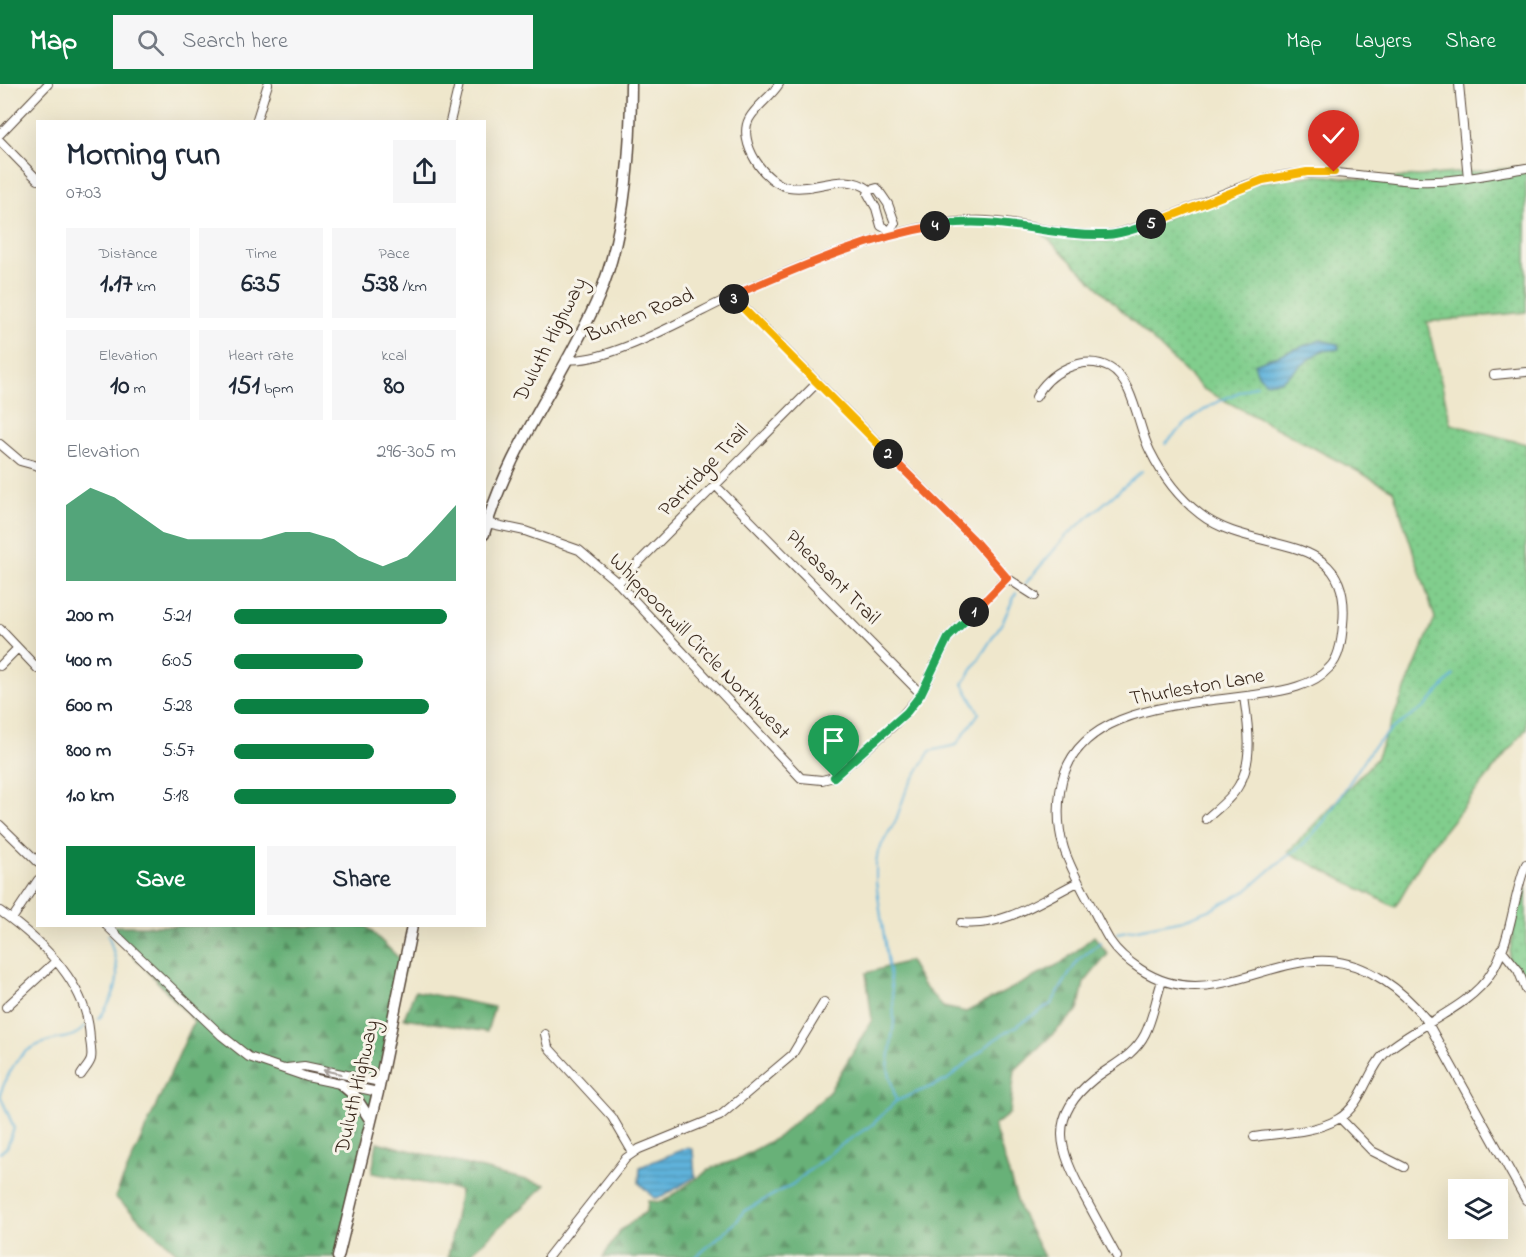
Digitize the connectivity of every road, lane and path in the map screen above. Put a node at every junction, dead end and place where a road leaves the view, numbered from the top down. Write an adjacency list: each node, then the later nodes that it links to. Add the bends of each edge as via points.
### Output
1 (48, 84): 9 (street)
2 (268, 84): 7 (street)
3 (459, 84): 8 (street)
4 (631, 84): 19 (main road, Duluth Highway, via 619,223 599,295)
5 (779, 84): 14 (street, via 748,121 746,137 757,162 779,184 789,187 840,180 855,181)
6 (1459, 84): 13 (street)
7 (257, 120)
8 (450, 120)
9 (0, 134)
10 (0, 141): 12 (street)
11 (1526, 168): 13 (street, Bunten Road)
12 (36, 178)
13 (1468, 178): 17 (street, Bunten Road, via 1419,181 1307,172 1263,180 1159,222 1109,236 1073,235 985,221)
14 (870, 190): 15 (street, via 877,188); 16 (street, via 868,194)
15 (885, 199): 16 (street); 17 (street, via 895,224)
16 (875, 205): 17 (street, via 881,226)
17 (890, 233): 18 (street, Bunten Road)
18 (732, 296): 19 (street, Bunten Road, via 619,349 575,361); 22 (street)
19 (566, 359): 27 (main road, Duluth Highway, via 510,463)
20 (1526, 372): 21 (street)
21 (1494, 375)
22 (816, 384): 26 (street, Partridge Trail); 28 (street, via 972,538)
23 (1036, 397): 36 (street, Thurleston Lane, via 1043,382 1069,367 1094,363 1109,367 1123,379 1150,451 1188,504 1230,532 1324,559 1336,574 1344,620 1336,658 1329,668 1284,691)
24 (0, 444): 25 (street, via 20,461)
25 (36, 465)
26 (716, 486): 29 (street, Partridge Trail); 35 (street, Pheasant Trail)
27 (486, 529): 29 (street, Whippoorwill Circle Northwest, via 525,531 579,550)
28 (1007, 578): 30 (street); 35 (street, Whippoorwill Circle Northwest, via 948,638)
29 (618, 583): 35 (street, Whippoorwill Circle Northwest, via 801,778 822,780 845,770)
30 (1035, 597)
31 (0, 629): 32 (street)
32 (18, 648): 33 (street); 34 (street)
33 (0, 666)
34 (36, 667)
35 (921, 694)
36 (1244, 697): 37 (street, via 1249,729 1247,764 1240,785); 41 (street, Thurleston Lane, via 1145,711 1101,727 1076,750 1061,778 1056,816 1067,861)
37 (1206, 819)
38 (0, 825): 39 (street)
39 (36, 860)
40 (1526, 864): 48 (street)
41 (1078, 882): 45 (street, via 1001,920); 50 (street, Thurleston Lane, via 1111,943 1126,960)
42 (36, 883): 44 (street)
43 (0, 911): 44 (street)
44 (12, 919): 49 (street)
45 (962, 923)
46 (108, 927): 56 (street, via 249,1058)
47 (412, 927): 59 (main road, Duluth Highway)
48 (1501, 949): 51 (street, via 1518,970); 54 (street, via 1491,974 1462,1002)
49 (55, 962): 53 (street); 57 (street, via 79,992 88,1016 91,1059)
50 (1162, 981): 54 (street, Thurleston Lane, via 1212,985 1328,960 1378,976 1407,997); 68 (street, via 1138,1045 1080,1093 1067,1110 1062,1130 1062,1148 1069,1168)
51 (1526, 990)
52 (824, 1002): 63 (street, via 792,1056 720,1116)
53 (6, 1007)
54 (1429, 1024): 60 (street, via 1381,1057); 65 (street, Thurleston Lane)
55 (545, 1034): 63 (street, via 548,1047 612,1117)
56 (283, 1068): 58 (street); 59 (street, one-way to 56, via 304,1066)
57 (81, 1075)
58 (341, 1084): 59 (street); 61 (main road, via 354,1095)
59 (379, 1087): 61 (main road, Duluth Highway)
60 (1340, 1118): 62 (street, via 1307,1130); 64 (street, via 1372,1151)
61 (371, 1121): 66 (main road, Duluth Highway)
62 (1254, 1137)
63 (633, 1153): 67 (street)
64 (1404, 1167)
65 (1526, 1200)
66 (338, 1257)
67 (548, 1257)
68 (1117, 1257)

